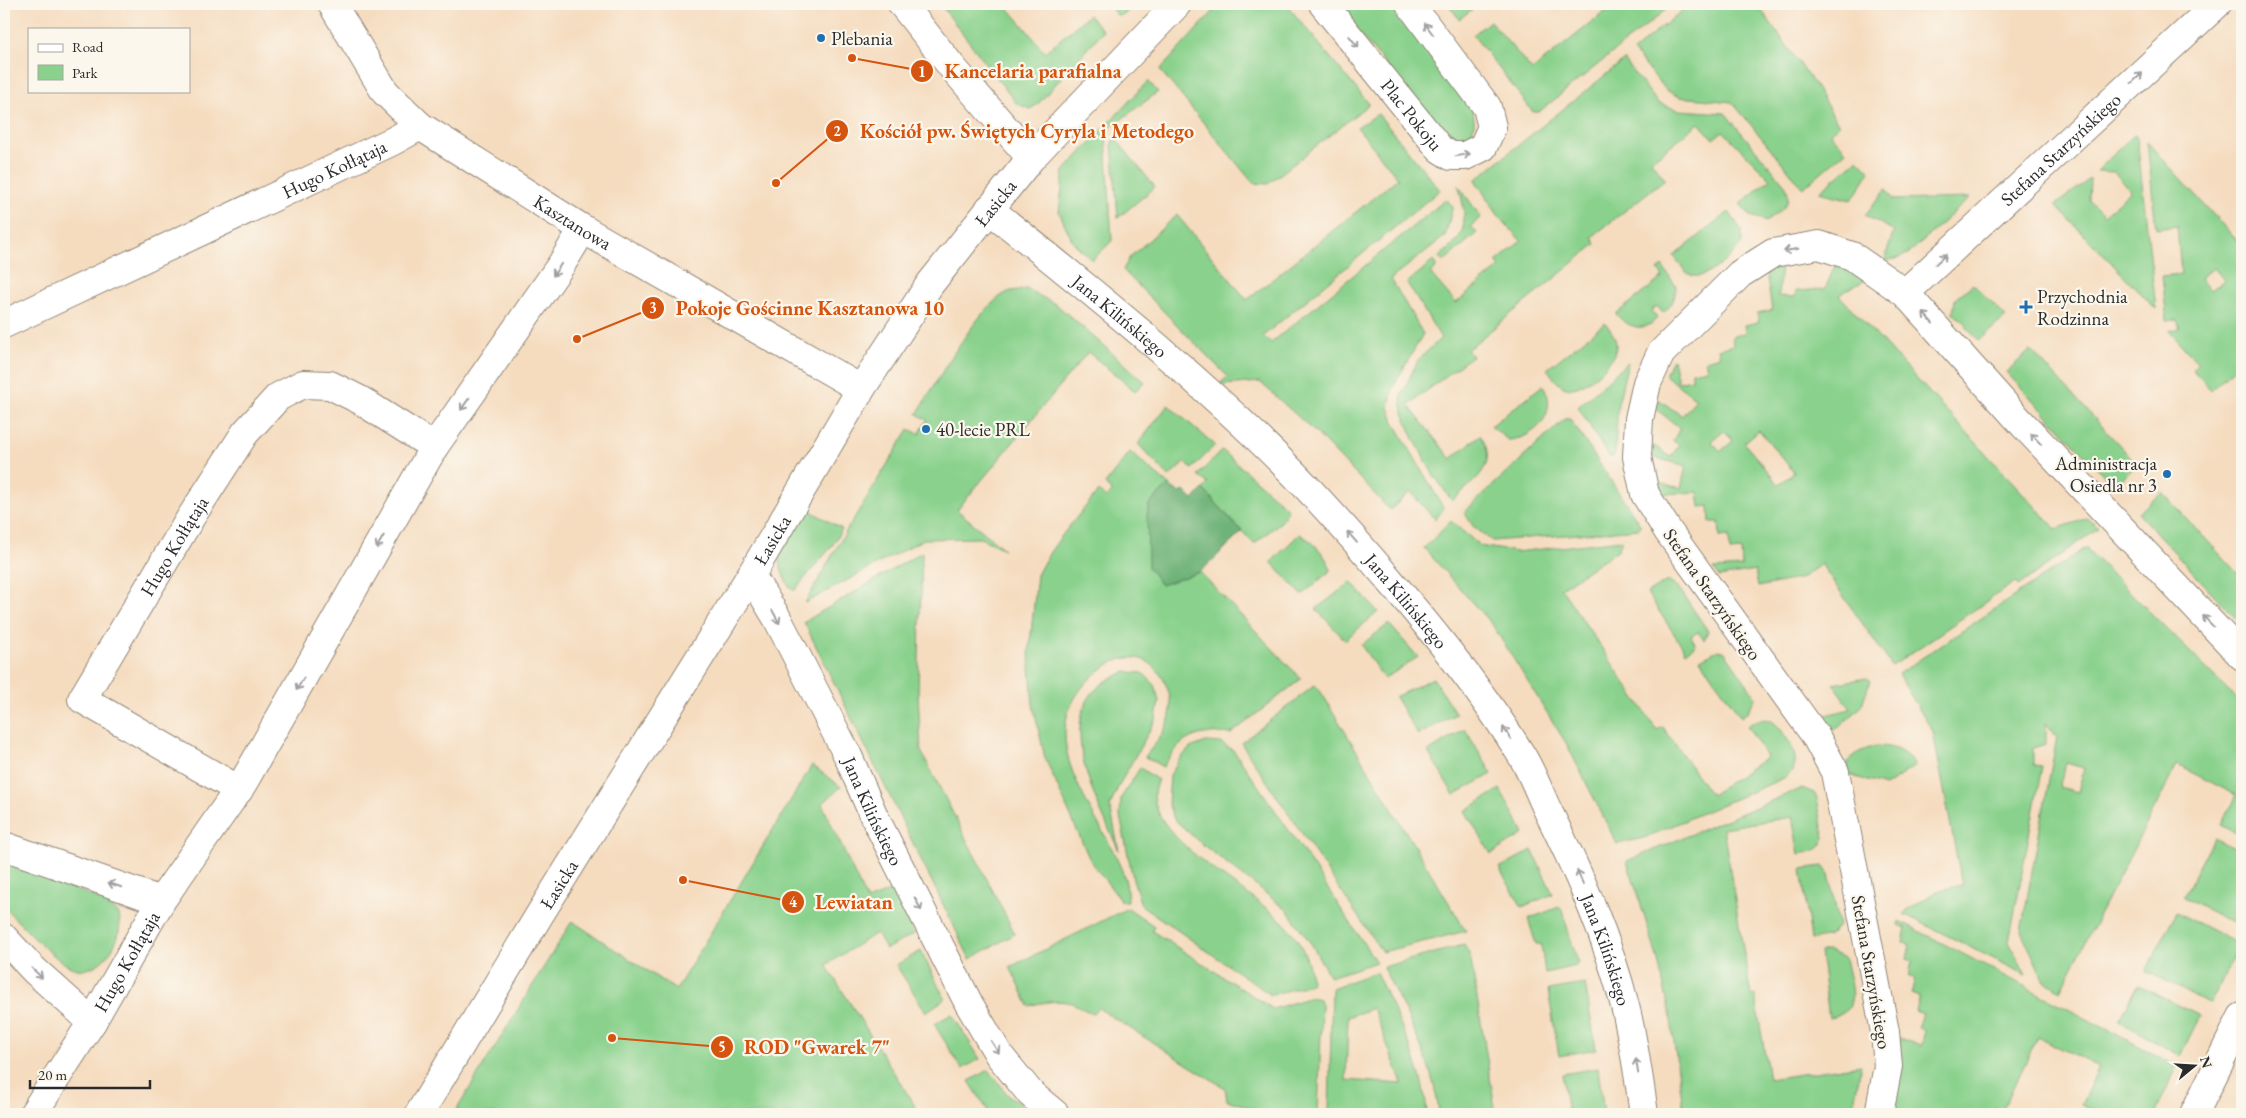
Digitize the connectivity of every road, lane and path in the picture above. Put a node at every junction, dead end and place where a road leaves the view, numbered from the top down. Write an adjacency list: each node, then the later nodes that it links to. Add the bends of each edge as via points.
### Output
1 (332, 4): 7 (street, Kasztanowa, via 385,92)
2 (902, 4): 8 (street)
3 (1177, 4): 8 (street, Łasicka)
4 (1323, 4): 5 (street, Plac Pokoju, one-way to 5, via 1440,149 1451,156 1465,156 1483,147 1492,127 1487,107)
5 (1410, 4)
6 (2217, 4): 11 (street, Stefana Starzyńskiego, one-way to 6)
7 (420, 126): 10 (street, Kasztanowa); 12 (street, Hugo Kołłątaja, via 384,146)
8 (1031, 158): 9 (street, Łasicka)
9 (989, 209): 13 (street, Łasicka, via 930,284); 26 (street, Jana Kilińskiego, one-way to 9, via 1625,1006 1591,904 1524,759 1481,695 1340,522 1292,472 1162,353 1065,269)
10 (583, 229): 13 (street, Kasztanowa); 14 (street, Hugo Kołłątaja, one-way to 14)
11 (1905, 293): 16 (street, Stefana Starzyńskiego, one-way to 11, via 2024,426); 27 (street, Stefana Starzyńskiego, one-way to 27, via 1852,256 1819,245 1773,254 1764,259 1740,274 1661,353 1647,383 1639,419 1637,457 1645,494 1668,531 1815,735 1835,772 1885,1032 1888,1066)
12 (4, 324)
13 (860, 389): 15 (street, Łasicka)
14 (434, 448): 17 (street, Hugo Kołłątaja, one-way to 17); 17 (street, Hugo Kołłątaja, via 360,400 330,385 303,384 278,396 240,440 82,699)
15 (751, 575): 24 (street, Łasicka); 25 (street, Jana Kilińskiego, one-way to 25, via 777,618 848,756 873,814 969,1004 999,1055 1031,1094)
16 (2242, 656)
17 (239, 790): 19 (street, Hugo Kołłątaja)
18 (4, 846): 19 (street, Hugo Kołłątaja, one-way to 18)
19 (161, 901): 22 (street, Hugo Kołłątaja)
20 (4, 938): 22 (street, Hugo Kołłątaja, one-way to 22)
21 (2242, 1017): 28 (street)
22 (92, 1022): 23 (street, Hugo Kołłątaja)
23 (33, 1114)
24 (419, 1114)
25 (1055, 1114)
26 (1644, 1114)
27 (1879, 1114)
28 (2194, 1114)

